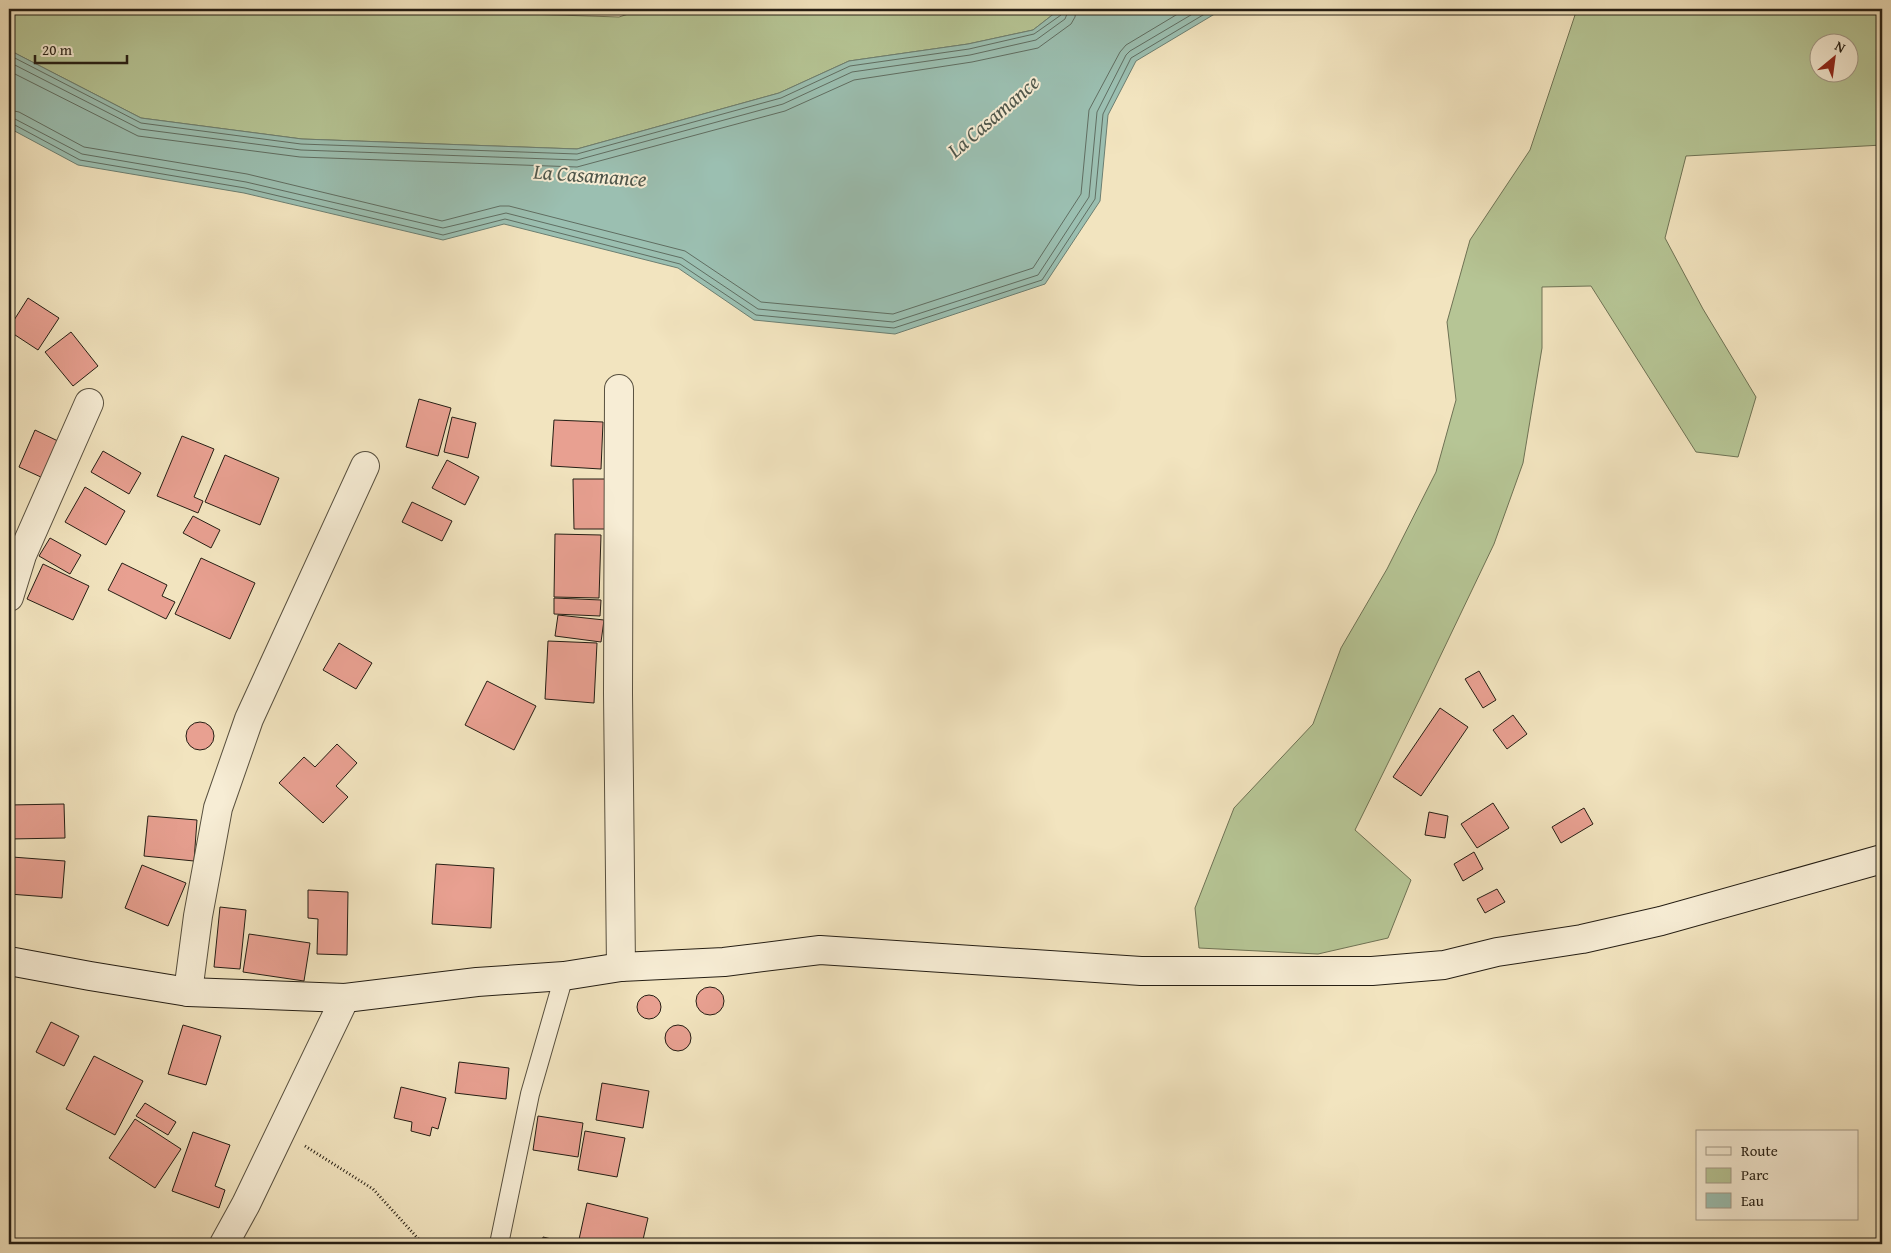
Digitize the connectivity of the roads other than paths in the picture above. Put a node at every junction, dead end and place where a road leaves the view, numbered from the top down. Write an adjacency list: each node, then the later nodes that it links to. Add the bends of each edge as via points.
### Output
1 (619, 389): 7 (street)
2 (89, 404): 4 (street, via 22,555)
3 (365, 466): 9 (street, via 249,719 218,808)
4 (9, 596)
5 (1882, 859): 7 (street, via 1661,921 1444,965 1372,971 1141,971 820,950 724,962)
6 (9, 961): 9 (street)
7 (621, 967): 8 (street)
8 (564, 976): 10 (street, via 477,982); 12 (lane, via 530,1094)
9 (188, 992): 10 (street)
10 (344, 998): 11 (street)
11 (224, 1244)
12 (499, 1244)

